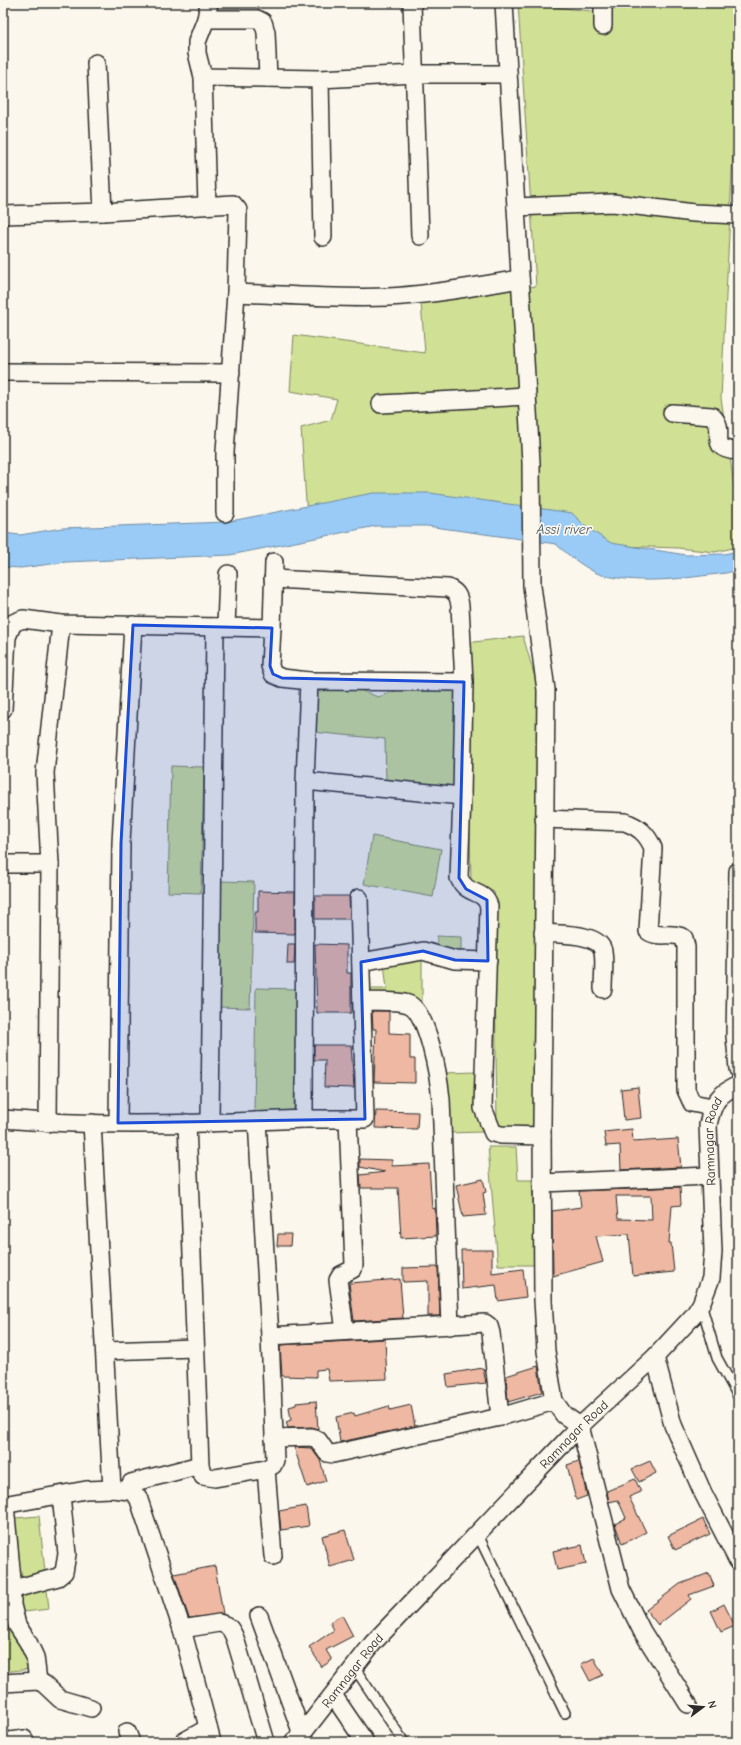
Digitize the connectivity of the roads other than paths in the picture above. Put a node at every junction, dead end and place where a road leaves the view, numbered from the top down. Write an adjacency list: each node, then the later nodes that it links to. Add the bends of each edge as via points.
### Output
1 (412, 3): 7 (street)
2 (504, 3): 8 (street)
3 (603, 3): 5 (street)
4 (208, 11): 9 (street, via 197,42); 10 (street, via 263,22 266,32)
5 (603, 26)
6 (96, 63): 14 (street)
7 (415, 74): 8 (street); 11 (street); 17 (street)
8 (508, 74): 13 (street)
9 (202, 77): 10 (street); 12 (street)
10 (268, 78): 11 (street)
11 (320, 79): 18 (street)
12 (207, 205): 14 (street); 20 (street, via 233,204 238,210)
13 (516, 207): 16 (street, via 613,203 694,213); 19 (street)
14 (103, 212): 15 (street)
15 (3, 215)
16 (738, 215)
17 (420, 236)
18 (323, 238)
19 (520, 279): 20 (street, via 425,294 388,297); 23 (street)
20 (236, 293): 22 (street)
21 (3, 372): 22 (street)
22 (231, 373): 27 (street, via 225,452)
23 (527, 396): 24 (street); 40 (street, via 531,462 532,586 546,690)
24 (381, 404)
25 (672, 413): 26 (street, via 712,416 719,427 718,441 721,448)
26 (738, 451)
27 (225, 513)
28 (274, 562): 30 (street)
29 (228, 574): 33 (street)
30 (273, 579): 34 (street); 36 (street, via 448,588 454,591 459,597 460,606)
31 (61, 624): 32 (street); 37 (street, via 23,619 13,623 7,637); 42 (street, via 46,773)
32 (133, 625): 33 (street); 59 (street, via 121,843)
33 (221, 627): 34 (street); 61 (street)
34 (272, 628): 35 (street, via 270,666 273,674 282,678)
35 (309, 681): 36 (street); 38 (street)
36 (464, 682): 39 (street)
37 (3, 709)
38 (305, 781): 39 (street); 54 (street)
39 (462, 796): 46 (street, via 459,878 466,889 482,895 487,900)
40 (544, 819): 45 (street); 52 (street, via 624,822 637,827 650,839 653,848 648,931 652,934 678,934 684,938 686,1090 692,1103)
41 (3, 864): 42 (street)
42 (50, 864): 57 (street)
43 (738, 871): 50 (street, via 735,1036)
44 (359, 898): 47 (street)
45 (543, 933): 48 (street, via 591,938 599,942 603,950); 62 (street)
46 (488, 961): 47 (street, via 451,959 423,951); 62 (street, via 483,1088 486,1119 493,1133)
47 (361, 962): 49 (street)
48 (603, 989)
49 (362, 1001): 55 (street, via 365,1119); 66 (street, via 408,1004 415,1008 424,1024 438,1072)
50 (738, 1069)
51 (738, 1085): 52 (street, Ramnagar Road, via 718,1097)
52 (712, 1107): 63 (street, Ramnagar Road, via 708,1124)
53 (3, 1119): 57 (street)
54 (304, 1119): 55 (street); 56 (street)
55 (348, 1119): 67 (street, via 354,1265 353,1269 341,1274 338,1280)
56 (257, 1121): 61 (street); 68 (street)
57 (48, 1123): 58 (street)
58 (92, 1123): 59 (street); 70 (street)
59 (118, 1123): 60 (street)
60 (187, 1123): 61 (street); 69 (street)
61 (210, 1123)
62 (542, 1136): 64 (street)
63 (709, 1176): 64 (street); 65 (street, Ramnagar Road, via 713,1251 711,1278)
64 (542, 1183): 73 (street, via 543,1300 546,1351)
65 (701, 1304): 71 (street, Ramnagar Road); 72 (lane, via 717,1358)
66 (450, 1326): 67 (street); 74 (street, via 480,1323 489,1326 492,1334)
67 (345, 1331): 68 (street)
68 (270, 1336): 76 (street)
69 (195, 1348): 70 (street); 77 (street)
70 (105, 1351): 80 (street)
71 (655, 1357): 75 (street, Ramnagar Road); 85 (street, via 673,1425 702,1493)
72 (738, 1396)
73 (554, 1401): 74 (street); 75 (street, via 564,1415)
74 (500, 1417): 76 (street, via 333,1454 327,1453 318,1440 312,1437)
75 (580, 1426): 83 (street, Ramnagar Road); 93 (street, via 621,1589 642,1631)
76 (274, 1438): 78 (street, via 275,1460 273,1465)
77 (200, 1465): 78 (street, via 203,1476 210,1478); 79 (street)
78 (266, 1469): 84 (street)
79 (132, 1483)
80 (112, 1489): 81 (street, via 86,1490); 88 (street, via 130,1490 138,1496)
81 (61, 1495): 82 (street); 86 (street, via 67,1554 64,1572 58,1577)
82 (4, 1505): 86 (street)
83 (477, 1533): 89 (street, Ramnagar Road, via 373,1643); 95 (lane)
84 (274, 1556)
85 (738, 1561)
86 (8, 1591): 90 (street, via 14,1618 35,1657)
87 (259, 1616): 97 (street)
88 (182, 1629): 96 (street); 101 (street, via 219,1623 226,1624 231,1629)
89 (354, 1667): 92 (street, Ramnagar Road); 103 (lane)
90 (38, 1681): 91 (street); 94 (street, via 60,1699)
91 (3, 1683)
92 (333, 1695): 97 (street, Ramnagar Road); 102 (street)
93 (688, 1704)
94 (91, 1708)
95 (565, 1713)
96 (210, 1735): 100 (street)
97 (298, 1738)
98 (3, 1742): 99 (street, via 17,1739 24,1739)
99 (26, 1742)
100 (183, 1742)
101 (266, 1742)
102 (365, 1742)
103 (404, 1742)

